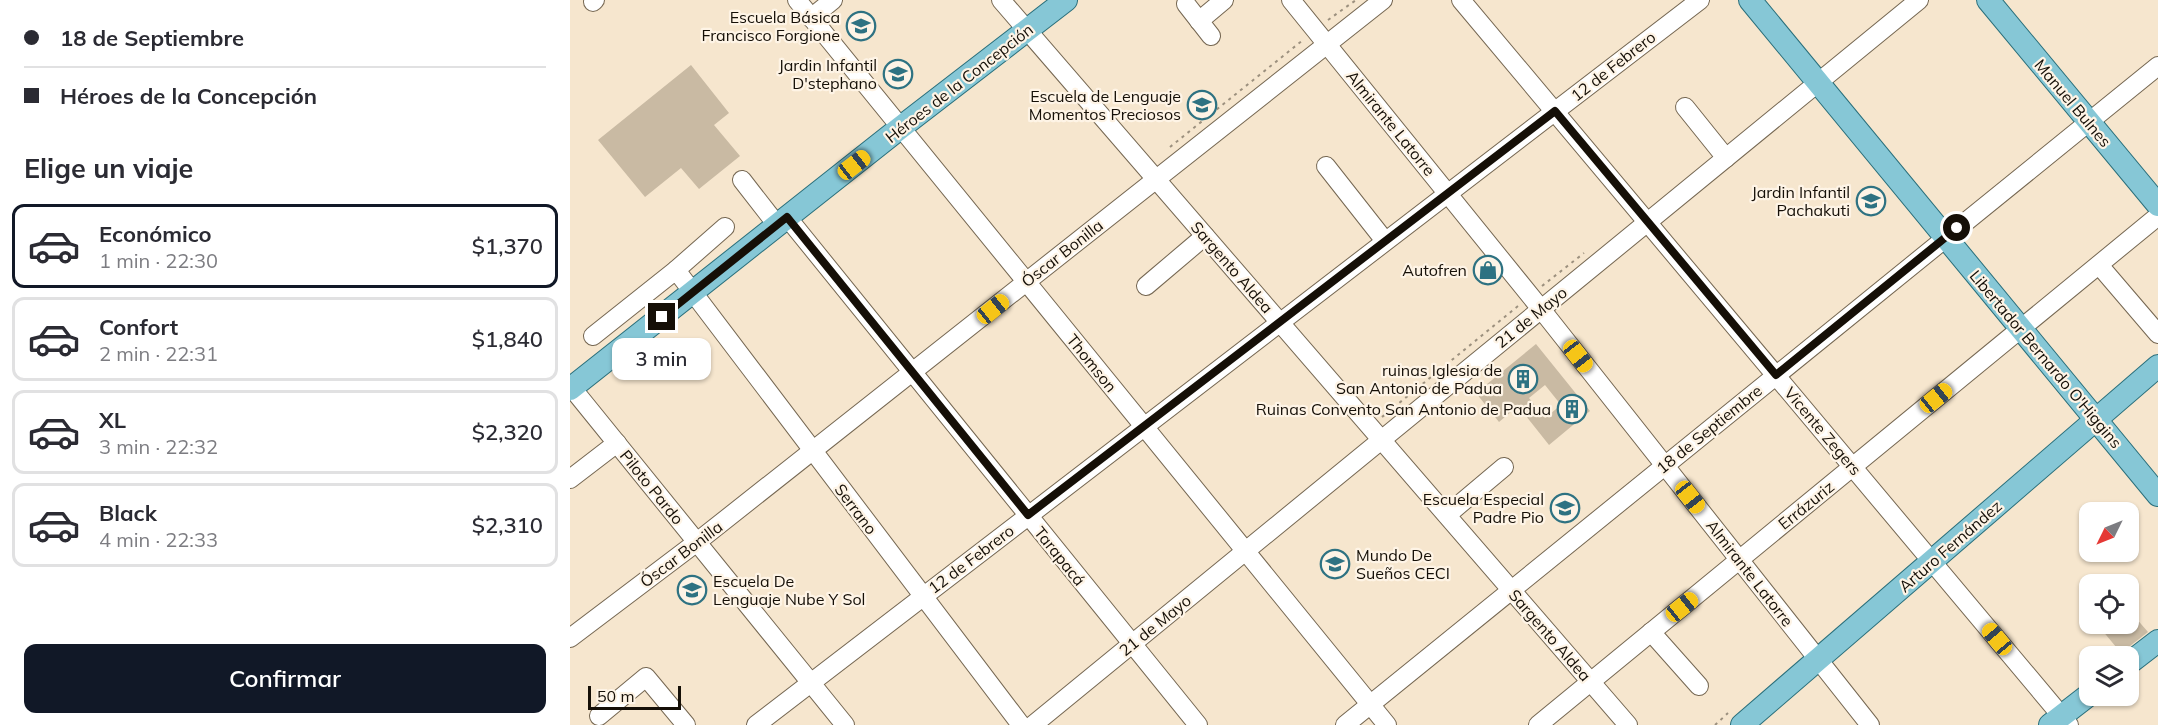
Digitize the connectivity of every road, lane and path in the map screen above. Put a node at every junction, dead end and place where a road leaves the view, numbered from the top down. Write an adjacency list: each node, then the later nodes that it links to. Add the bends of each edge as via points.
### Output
1 (797, 0): 15 (street, Thomson)
2 (833, 0): 15 (street)
3 (1001, 0): 18 (street, Sargento Aldea)
4 (1066, 0): 18 (main road, Héroes de la Concepción)
5 (1224, 0): 17 (street)
6 (1291, 0): 21 (street, Almirante Latorre)
7 (1356, 0): 16 (path)
8 (1383, 0): 21 (street, Óscar Bonilla)
9 (1461, 0): 25 (street, Vicente Zegers)
10 (1700, 0): 25 (street, 12 de Febrero)
11 (1750, 0): 23 (main road, Libertador Bernardo O'Higgins)
12 (1919, 0): 23 (street, 21 de Mayo)
13 (1988, 0): 26 (main road, Manuel Bulnes)
14 (1186, 4): 17 (street)
15 (811, 18): 27 (street, Thomson)
16 (1328, 20)
17 (1199, 21): 19 (street)
18 (1027, 31): 27 (main road, Héroes de la Concepción); 32 (street, Sargento Aldea)
19 (1211, 36)
20 (1303, 40): 28 (path)
21 (1327, 44): 32 (street, Óscar Bonilla); 33 (street, Almirante Latorre)
22 (2158, 66): 26 (street, 18 de Septiembre)
23 (1818, 82): 29 (street, 21 de Mayo); 40 (main road, Libertador Bernardo O'Higgins)
24 (1685, 107): 29 (street)
25 (1555, 111): 33 (street, 12 de Febrero); 37 (street, Vicente Zegers)
26 (2089, 122): 34 (main road, Manuel Bulnes); 40 (street, 18 de Septiembre)
27 (900, 128): 36 (main road, Héroes de la Concepción); 44 (street, Thomson)
28 (1167, 150)
29 (1726, 158): 37 (street, 21 de Mayo)
30 (1326, 166): 41 (street)
31 (742, 180): 36 (street, Tarapacá)
32 (1156, 180): 39 (street, Sargento Aldea); 44 (street, Óscar Bonilla)
33 (1448, 194): 41 (street, 12 de Febrero); 48 (street, Almirante Latorre)
34 (2158, 205)
35 (2158, 216): 42 (street, Errázuriz)
36 (782, 221): 46 (main road, Héroes de la Concepción); 54 (street, Tarapacá)
37 (1647, 222): 48 (street, 21 de Mayo); 55 (street, Vicente Zegers)
38 (725, 227): 43 (street)
39 (1205, 236): 45 (street); 49 (street, Sargento Aldea)
40 (1946, 237): 50 (main road, Libertador Bernardo O'Higgins); 55 (street, 18 de Septiembre)
41 (1385, 241): 49 (street, 12 de Febrero)
42 (2099, 264): 50 (street, Errázuriz); 51 (street)
43 (676, 270): 46 (street, Serrano); 52 (street)
44 (1026, 282): 54 (street, Óscar Bonilla); 59 (street, Thomson)
45 (1146, 286)
46 (691, 293): 56 (main road, Héroes de la Concepción); 62 (street, Serrano)
47 (1518, 306): 57 (path)
48 (1541, 309): 60 (street, 21 de Mayo); 63 (street, Almirante Latorre)
49 (1280, 322): 59 (street, 12 de Febrero); 60 (street, Sargento Aldea)
50 (2021, 328): 58 (main road, Libertador Bernardo O'Higgins); 65 (street, Errázuriz)
51 (2158, 334)
52 (593, 336)
53 (2158, 366): 58 (main road, Arturo Fernández)
54 (912, 372): 62 (street, Óscar Bonilla); 68 (street, Tarapacá)
55 (1776, 375): 63 (street, 18 de Septiembre); 65 (street, Vicente Zegers)
56 (571, 389): 61 (street, Piloto Pardo)
57 (1382, 417)
58 (2096, 420): 67 (main road, Libertador Bernardo O'Higgins); 73 (main road, Arturo Fernández)
59 (1144, 427): 68 (street, 12 de Febrero); 71 (street, Thomson)
60 (1381, 440): 69 (street, Sargento Aldea); 71 (street, 21 de Mayo)
61 (617, 443): 66 (street); 70 (street, Piloto Pardo)
62 (812, 451): 70 (street, Óscar Bonilla); 75 (street, Serrano)
63 (1665, 465): 72 (street, Almirante Latorre); 74 (street, 18 de Septiembre)
64 (1504, 467): 69 (street)
65 (1852, 467): 72 (street, Errázuriz); 73 (street, Vicente Zegers)
66 (570, 479)
67 (2158, 495)
68 (1028, 515): 75 (street, 12 de Febrero); 79 (street, Tarapacá)
69 (1446, 515): 74 (street, Sargento Aldea)
70 (697, 542): 77 (street, Óscar Bonilla); 82 (street, Piloto Pardo)
71 (1245, 551): 79 (street, 21 de Mayo); 85 (street, Thomson)
72 (1740, 559): 76 (street, Errázuriz); 81 (street, Almirante Latorre)
73 (1932, 561): 81 (main road, Arturo Fernández); 88 (street, Vicente Zegers)
74 (1511, 590): 83 (street, Sargento Aldea); 85 (street, 18 de Septiembre)
75 (923, 596): 82 (street, 12 de Febrero); 92 (street, Serrano)
76 (1651, 632): 83 (street, Errázuriz); 84 (street)
77 (570, 638)
78 (2158, 641): 80 (main road)
79 (1132, 644): 93 (street, 21 de Mayo); 94 (street, Tarapacá)
80 (2139, 656)
81 (1818, 659): 99 (main road, Arturo Fernández); 100 (street, Almirante Latorre)
82 (810, 682): 90 (street, 12 de Febrero); 91 (street, Piloto Pardo)
83 (1591, 682): 97 (street, Errázuriz); 98 (street, Sargento Aldea)
84 (1699, 686)
85 (1370, 704): 95 (street, 18 de Septiembre); 96 (street, Thomson)
86 (2079, 704): 88 (main road)
87 (599, 716): 89 (street, via 646,677)
88 (2060, 722)
89 (686, 725)
90 (756, 725)
91 (845, 725)
92 (1021, 725)
93 (1033, 725)
94 (1198, 725)
95 (1345, 725)
96 (1387, 725)
97 (1538, 725)
98 (1628, 725)
99 (1742, 725)
100 (1870, 725)

